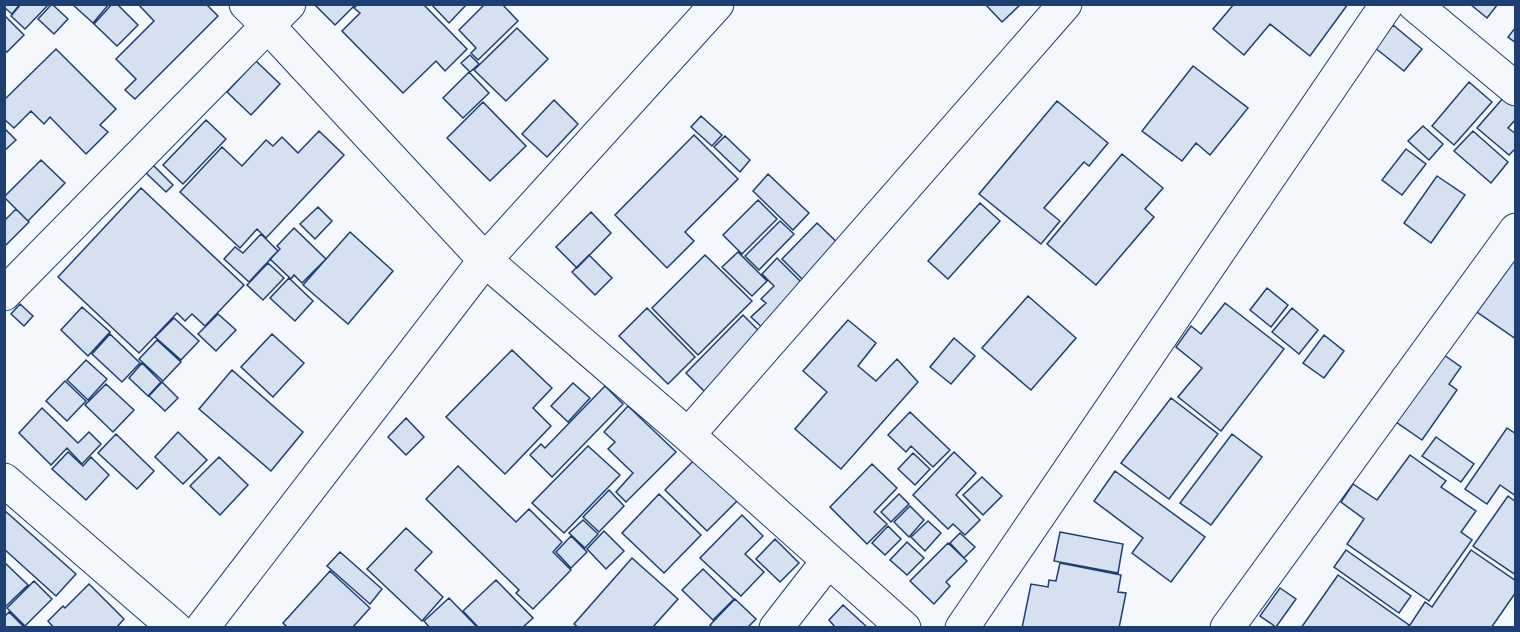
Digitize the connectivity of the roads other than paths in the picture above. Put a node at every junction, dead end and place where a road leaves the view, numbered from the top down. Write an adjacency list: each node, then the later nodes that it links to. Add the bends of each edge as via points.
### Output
1 (246, 4): 6 (street)
2 (717, 4): 9 (street)
3 (1065, 4): 11 (street)
4 (1387, 4): 18 (street)
5 (1414, 4): 7 (street)
6 (279, 16): 9 (street); 10 (street)
7 (1515, 89)
8 (1515, 230): 19 (street)
9 (485, 260): 11 (street); 15 (street)
10 (4, 294)
11 (688, 435): 13 (street)
12 (4, 480): 14 (street)
13 (828, 561): 16 (street); 17 (street)
14 (175, 627)
15 (202, 627)
16 (776, 627)
17 (904, 627)
18 (962, 627)
19 (1227, 627)

